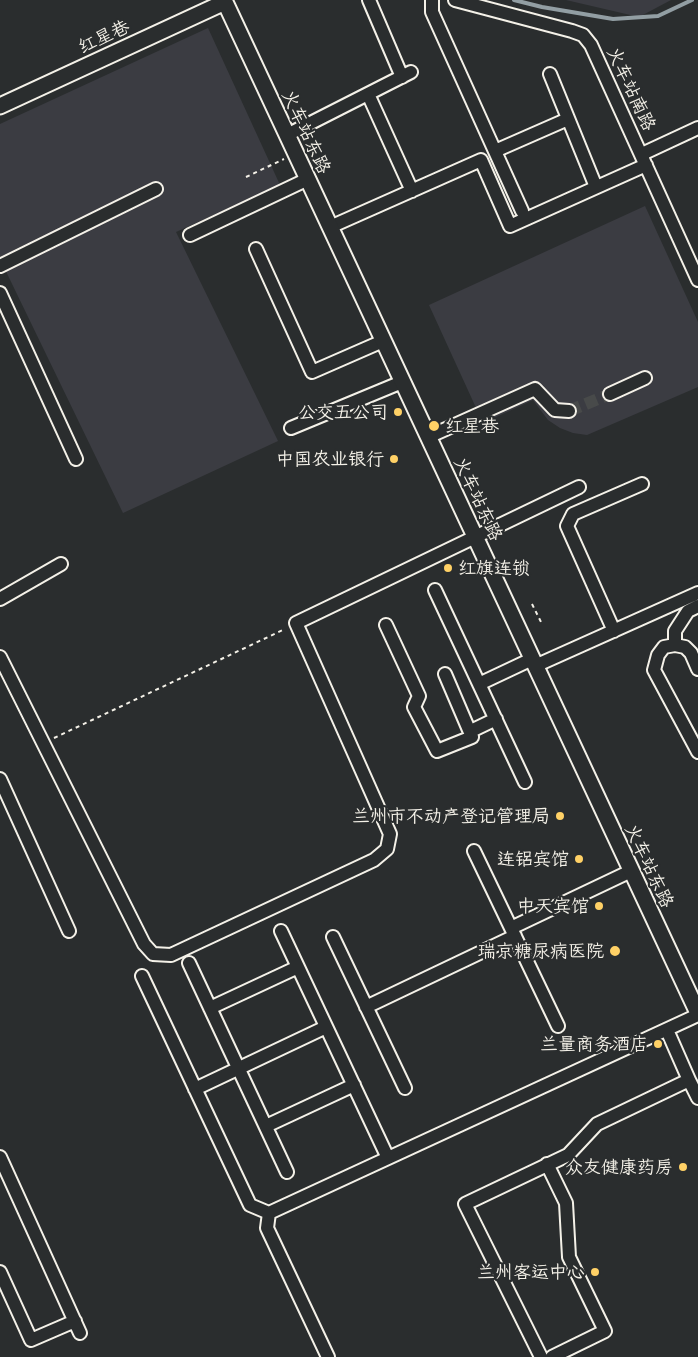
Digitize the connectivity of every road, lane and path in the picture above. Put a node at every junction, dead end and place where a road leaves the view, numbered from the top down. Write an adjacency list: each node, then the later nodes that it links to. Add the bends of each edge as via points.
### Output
1 (369, 0): 6 (street, via 407,75)
2 (432, 0): 11 (street, via 432,12)
3 (455, 0): 13 (street, 火车站南路, via 583,36 591,45)
4 (224, 1): 7 (main road, 红星巷); 10 (main road, 火车站东路)
5 (550, 74): 8 (street)
6 (368, 94): 10 (street); 18 (street)
7 (0, 106)
8 (568, 119): 11 (street); 16 (street)
9 (698, 128): 13 (street)
10 (287, 135): 15 (main road, 火车站东路)
11 (495, 151): 19 (street)
12 (285, 159): 14 (path)
13 (644, 159): 16 (street); 24 (street, 火车站南路)
14 (246, 177)
15 (308, 179): 20 (main road, 火车站东路); 21 (street)
16 (596, 187): 18 (street, via 510,226 481,160)
17 (156, 189): 23 (street)
18 (412, 191): 20 (street)
19 (522, 211)
20 (330, 227): 26 (main road, 火车站东路)
21 (190, 235)
22 (256, 249): 26 (street, via 312,372)
23 (0, 266)
24 (698, 280)
25 (0, 294): 33 (street)
26 (383, 341): 28 (main road, 火车站东路)
27 (645, 378): 29 (street)
28 (402, 382): 31 (street); 32 (main road, 火车站东路)
29 (610, 394)
30 (569, 411): 32 (street, via 555,410 535,388)
31 (291, 428)
32 (428, 437): 36 (main road, 火车站东路)
33 (76, 459)
34 (642, 484): 46 (street, via 573,514 567,526)
35 (578, 487): 36 (street)
36 (475, 536): 43 (street); 49 (main road, 火车站东路)
37 (61, 564): 40 (street)
38 (436, 590): 52 (street)
39 (698, 593): 46 (street)
40 (0, 599)
41 (532, 604): 44 (path)
42 (698, 606): 47 (street, via 688,611 674,632)
43 (296, 623): 55 (path); 55 (street, via 390,834 387,849 374,860 171,955 153,954 144,944)
44 (542, 624)
45 (386, 625): 54 (street, via 419,696 414,707 437,752 472,736)
46 (614, 630): 49 (street)
47 (674, 645): 50 (street, via 685,647 691,653); 56 (street, via 664,647 654,670)
48 (0, 657): 55 (street)
49 (534, 662): 52 (street); 60 (main road, 火车站东路)
50 (698, 669)
51 (445, 674): 54 (street)
52 (479, 684): 53 (street)
53 (496, 719): 54 (street); 58 (street)
54 (471, 731)
55 (43, 744)
56 (698, 752)
57 (0, 779): 61 (street)
58 (525, 782)
59 (474, 851): 63 (street)
60 (631, 871): 63 (street); 70 (main road, 火车站东路)
61 (68, 931)
62 (281, 931): 66 (street)
63 (513, 932): 68 (street); 71 (street)
64 (332, 937): 68 (street)
65 (189, 963): 69 (street)
66 (298, 967): 69 (street); 72 (street)
67 (142, 976): 77 (street)
68 (366, 1007): 78 (street)
69 (210, 1008): 74 (street)
70 (698, 1014): 73 (street)
71 (558, 1026)
72 (326, 1027): 74 (street); 76 (street)
73 (667, 1030): 75 (street); 82 (street)
74 (238, 1068): 77 (street); 80 (street)
75 (689, 1080): 79 (street); 83 (street, via 597,1124 568,1154)
76 (354, 1085): 80 (street); 82 (street)
77 (195, 1088): 85 (street, via 250,1205)
78 (405, 1088)
79 (698, 1098)
80 (266, 1126): 84 (street)
81 (0, 1157): 86 (street, via 78,1327 30,1340)
82 (388, 1158): 85 (street)
83 (547, 1164): 88 (street, via 465,1204); 89 (street, via 566,1203 569,1257 605,1331)
84 (288, 1172)
85 (269, 1213): 87 (street, via 267,1228)
86 (0, 1272)
87 (328, 1357)
88 (540, 1357)
89 (552, 1357)

